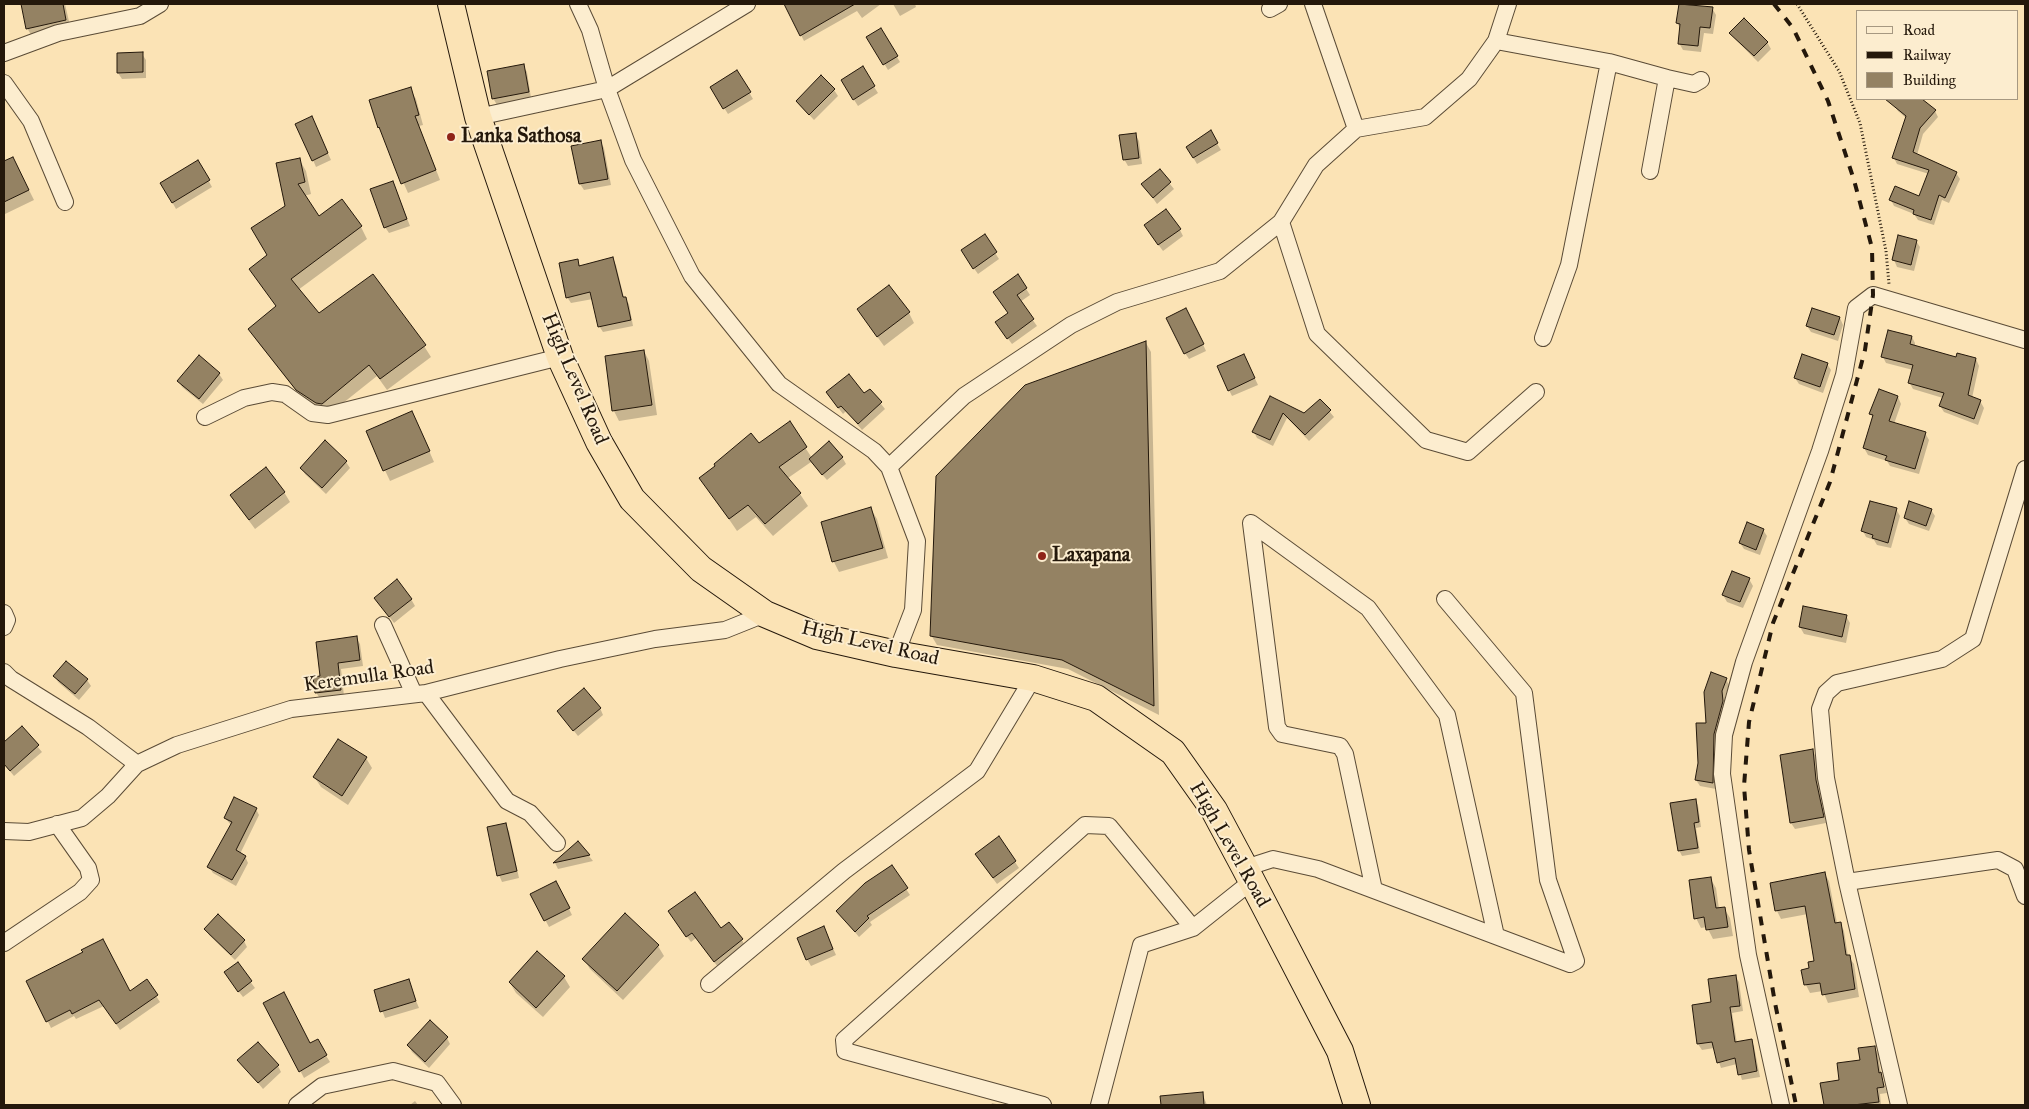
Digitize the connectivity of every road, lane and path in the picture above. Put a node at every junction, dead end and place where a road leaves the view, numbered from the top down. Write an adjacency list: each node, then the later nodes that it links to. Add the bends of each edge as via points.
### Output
1 (160, 4): 9 (street, via 140,16 58,33)
2 (451, 4): 15 (highway, High Level Road)
3 (578, 4): 14 (street, via 590,30)
4 (747, 4): 14 (street)
5 (1313, 4): 16 (street)
6 (1508, 4): 8 (street)
7 (1797, 4): 20 (path, via 1839,71 1860,124 1886,250)
8 (1496, 41): 10 (street); 16 (street, via 1469,79 1426,117)
9 (4, 53)
10 (1609, 62): 11 (street); 21 (street, via 1569,265)
11 (1668, 78): 12 (street, via 1694,84); 17 (street)
12 (1701, 80)
13 (4, 83): 18 (street, via 32,121)
14 (607, 89): 15 (street); 26 (street, via 633,160 692,276 779,384 874,451)
15 (478, 117): 23 (highway, High Level Road)
16 (1356, 129): 19 (street, via 1316,165)
17 (1650, 171)
18 (65, 202)
19 (1281, 222): 24 (street, via 1317,334 1426,440 1468,452); 26 (street, via 1220,272 1117,302 1071,325 964,396)
20 (1890, 300): 22 (street); 54 (street, via 1872,295 1856,308 1844,375 1744,662 1724,735 1722,774 1748,955)
21 (1543, 338)
22 (2025, 340)
23 (560, 357): 25 (street, via 328,415 312,413 285,394 272,392 244,398); 30 (highway, High Level Road, via 599,442 632,499 701,569)
24 (1536, 392)
25 (205, 417)
26 (889, 467): 33 (street, via 916,541 913,610)
27 (2025, 469): 42 (street, via 1973,639 1942,659 1838,683 1826,692 1820,709 1826,778)
28 (1445, 599): 46 (street, via 1524,693 1548,880 1576,961 1570,964)
29 (4, 613): 32 (street, via 7,620)
30 (764, 614): 33 (highway, High Level Road, via 816,636); 36 (street, Keremulla Road, via 725,630 655,639 560,658)
31 (383, 625): 36 (street)
32 (4, 627)
33 (896, 654): 35 (highway, High Level Road)
34 (4, 672): 37 (street, via 88,726)
35 (1032, 678): 41 (highway, High Level Road, via 1096,698 1173,752 1214,810); 48 (street, via 977,771 844,871)
36 (420, 694): 37 (street, Keremulla Road, via 291,709 177,745); 40 (street, via 507,801 530,814)
37 (137, 764): 38 (street, Keremulla Road, via 108,796 82,818)
38 (57, 824): 39 (street, Keremulla Road, via 29,832); 47 (street, via 88,868 91,880 80,892)
39 (4, 831)
40 (557, 843)
41 (1248, 875): 43 (street, via 1273,859 1318,869); 45 (street); 53 (highway, High Level Road, via 1340,1051)
42 (1847, 882): 44 (street, via 1998,860 2015,869); 55 (street)
43 (1374, 890): 46 (street); 46 (street, via 1346,754 1340,746 1282,734 1277,728 1251,523 1368,608 1447,715)
44 (2025, 896)
45 (1193, 928): 51 (street, via 1109,826 1085,825 844,1040 845,1051); 52 (street, via 1141,945)
46 (1496, 936)
47 (4, 943)
48 (709, 984)
49 (298, 1105): 50 (street, via 322,1086 393,1071 437,1083)
50 (453, 1105)
51 (1043, 1105)
52 (1099, 1105)
53 (1357, 1105)
54 (1781, 1105)
55 (1899, 1105)

